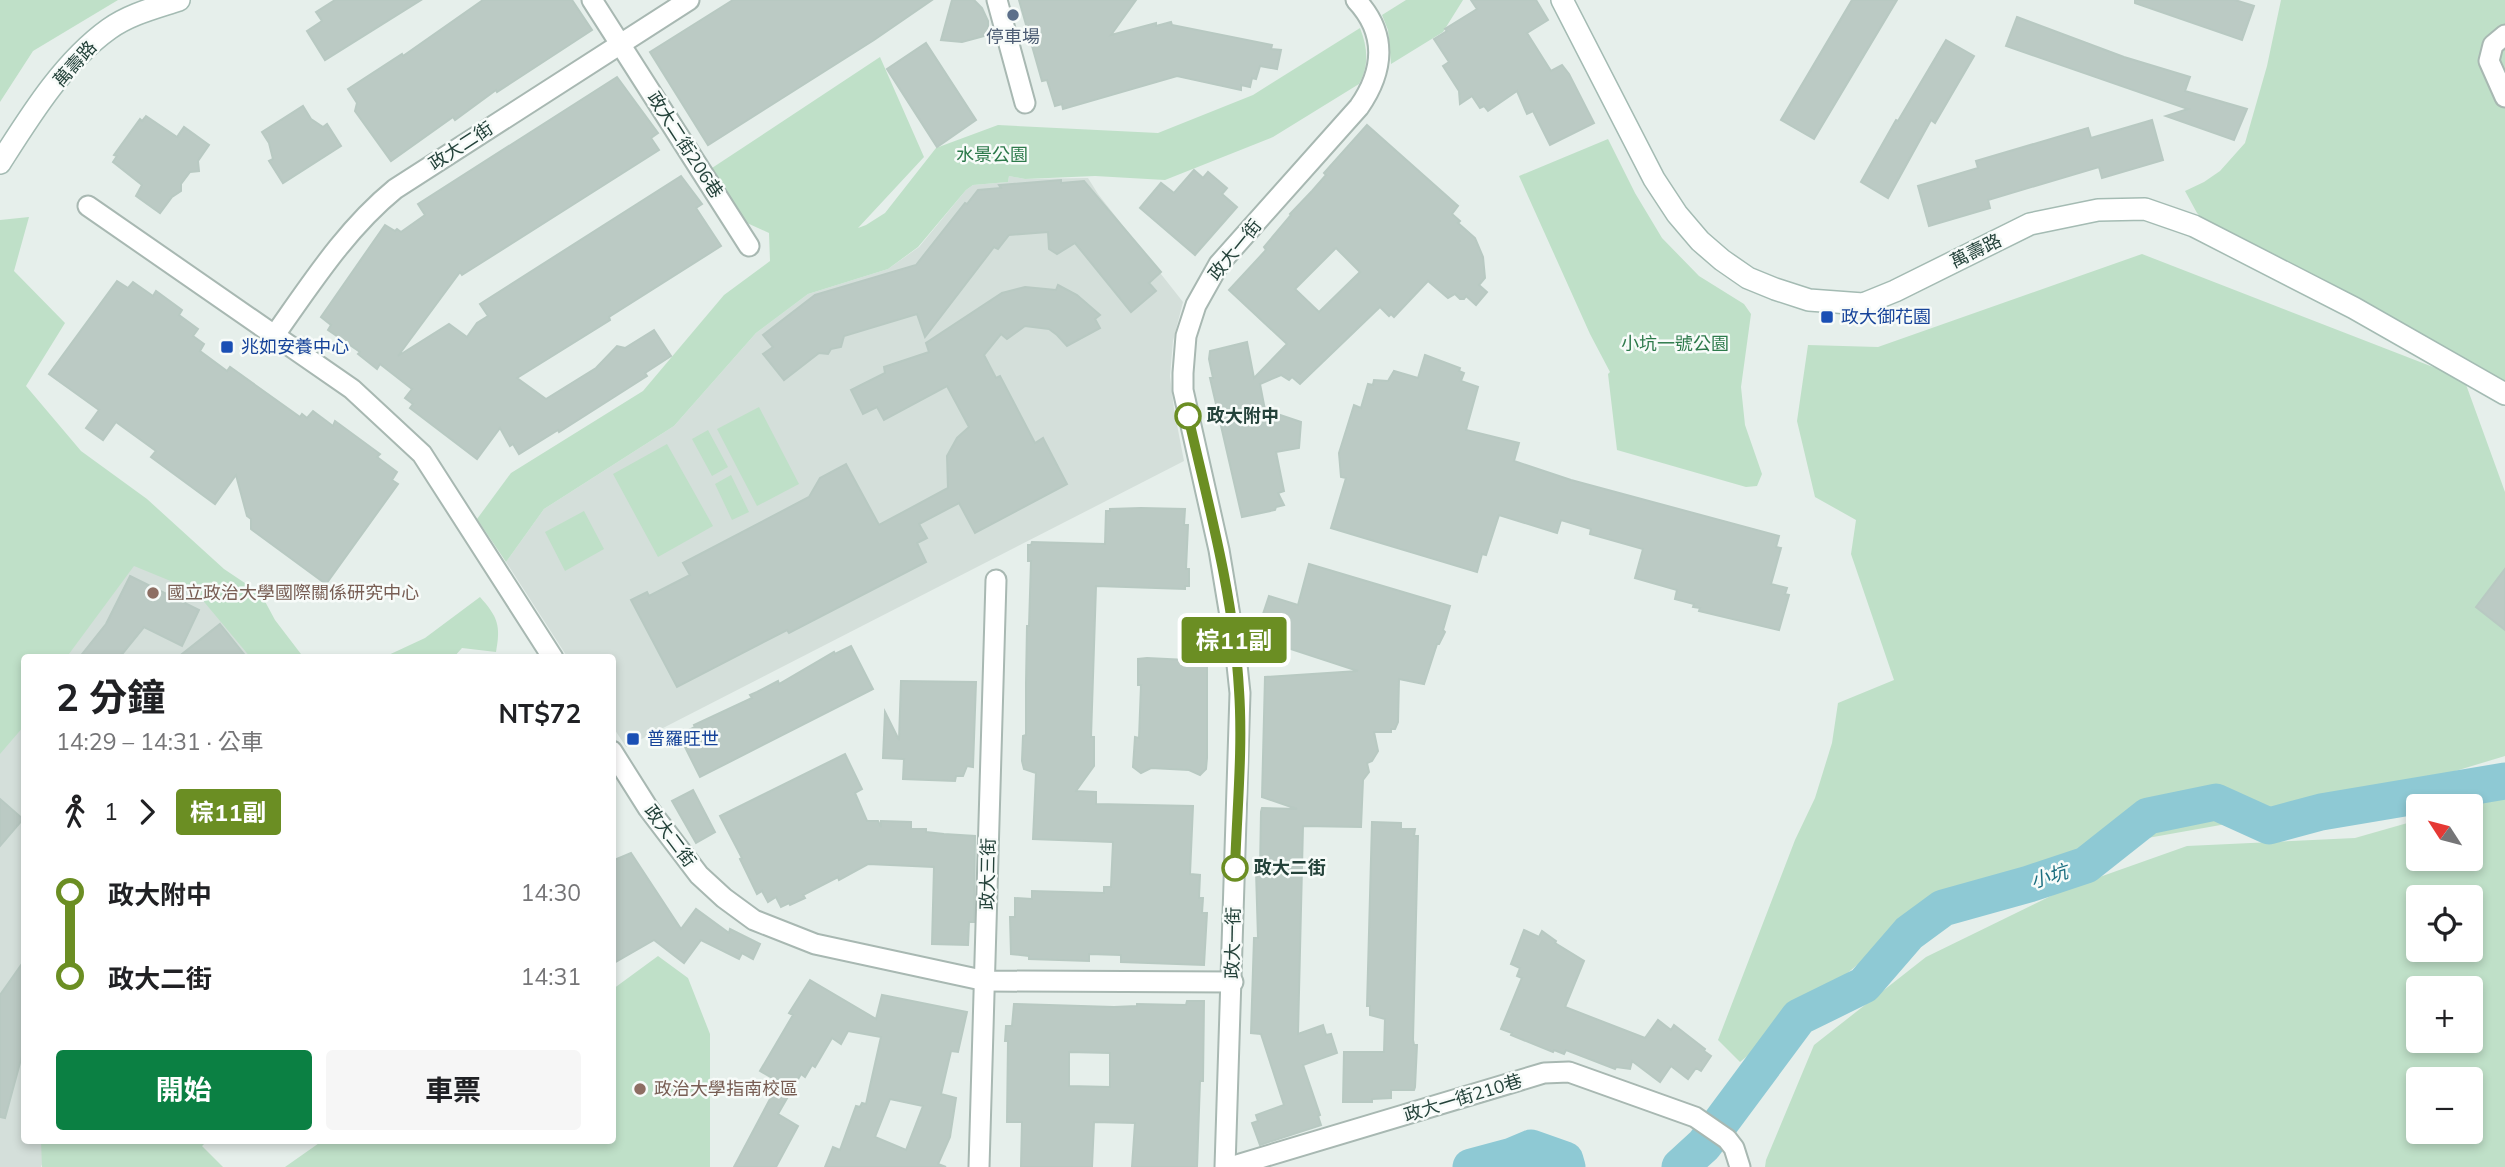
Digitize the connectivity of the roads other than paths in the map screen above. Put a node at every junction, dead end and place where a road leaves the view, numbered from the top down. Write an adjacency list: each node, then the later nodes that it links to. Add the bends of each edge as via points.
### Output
1 (179, 0): 11 (street, 萬壽路, via 128,18 86,49)
2 (592, 0): 8 (street, 政大二街206巷)
3 (689, 0): 8 (street, 政大二街)
4 (997, 0): 10 (street)
5 (1356, 0): 20 (street, 政大一街, via 1376,34 1379,64 1372,88 1219,264 1196,305 1184,353 1184,390 1219,550 1240,693)
6 (1562, 0): 15 (street, 萬壽路, via 1654,179 1677,214 1700,241 1748,278 1809,300 1863,303 2030,224 2098,210 2145,209 2194,226 2354,308)
7 (2505, 35): 9 (street, via 2493,44 2489,61)
8 (621, 44): 13 (street, 政大二街206巷); 14 (street, 政大二街, via 379,202 342,242)
9 (2505, 97)
10 (1025, 103)
11 (0, 163)
12 (88, 206): 14 (street)
13 (749, 246)
14 (274, 336): 17 (street, via 352,389 422,454)
15 (2505, 394)
16 (996, 580): 19 (street, 政大三街)
17 (550, 654)
18 (616, 757): 19 (street, 政大二街, via 699,875 754,920 815,944)
19 (986, 981): 20 (street, 政大二街); 21 (street, 政大三街)
20 (1233, 982): 22 (street, 政大一街)
21 (979, 1167)
22 (1228, 1167): 23 (street, 政大一街210巷, via 1544,1073 1569,1072 1695,1117 1727,1139)
23 (1740, 1167)

